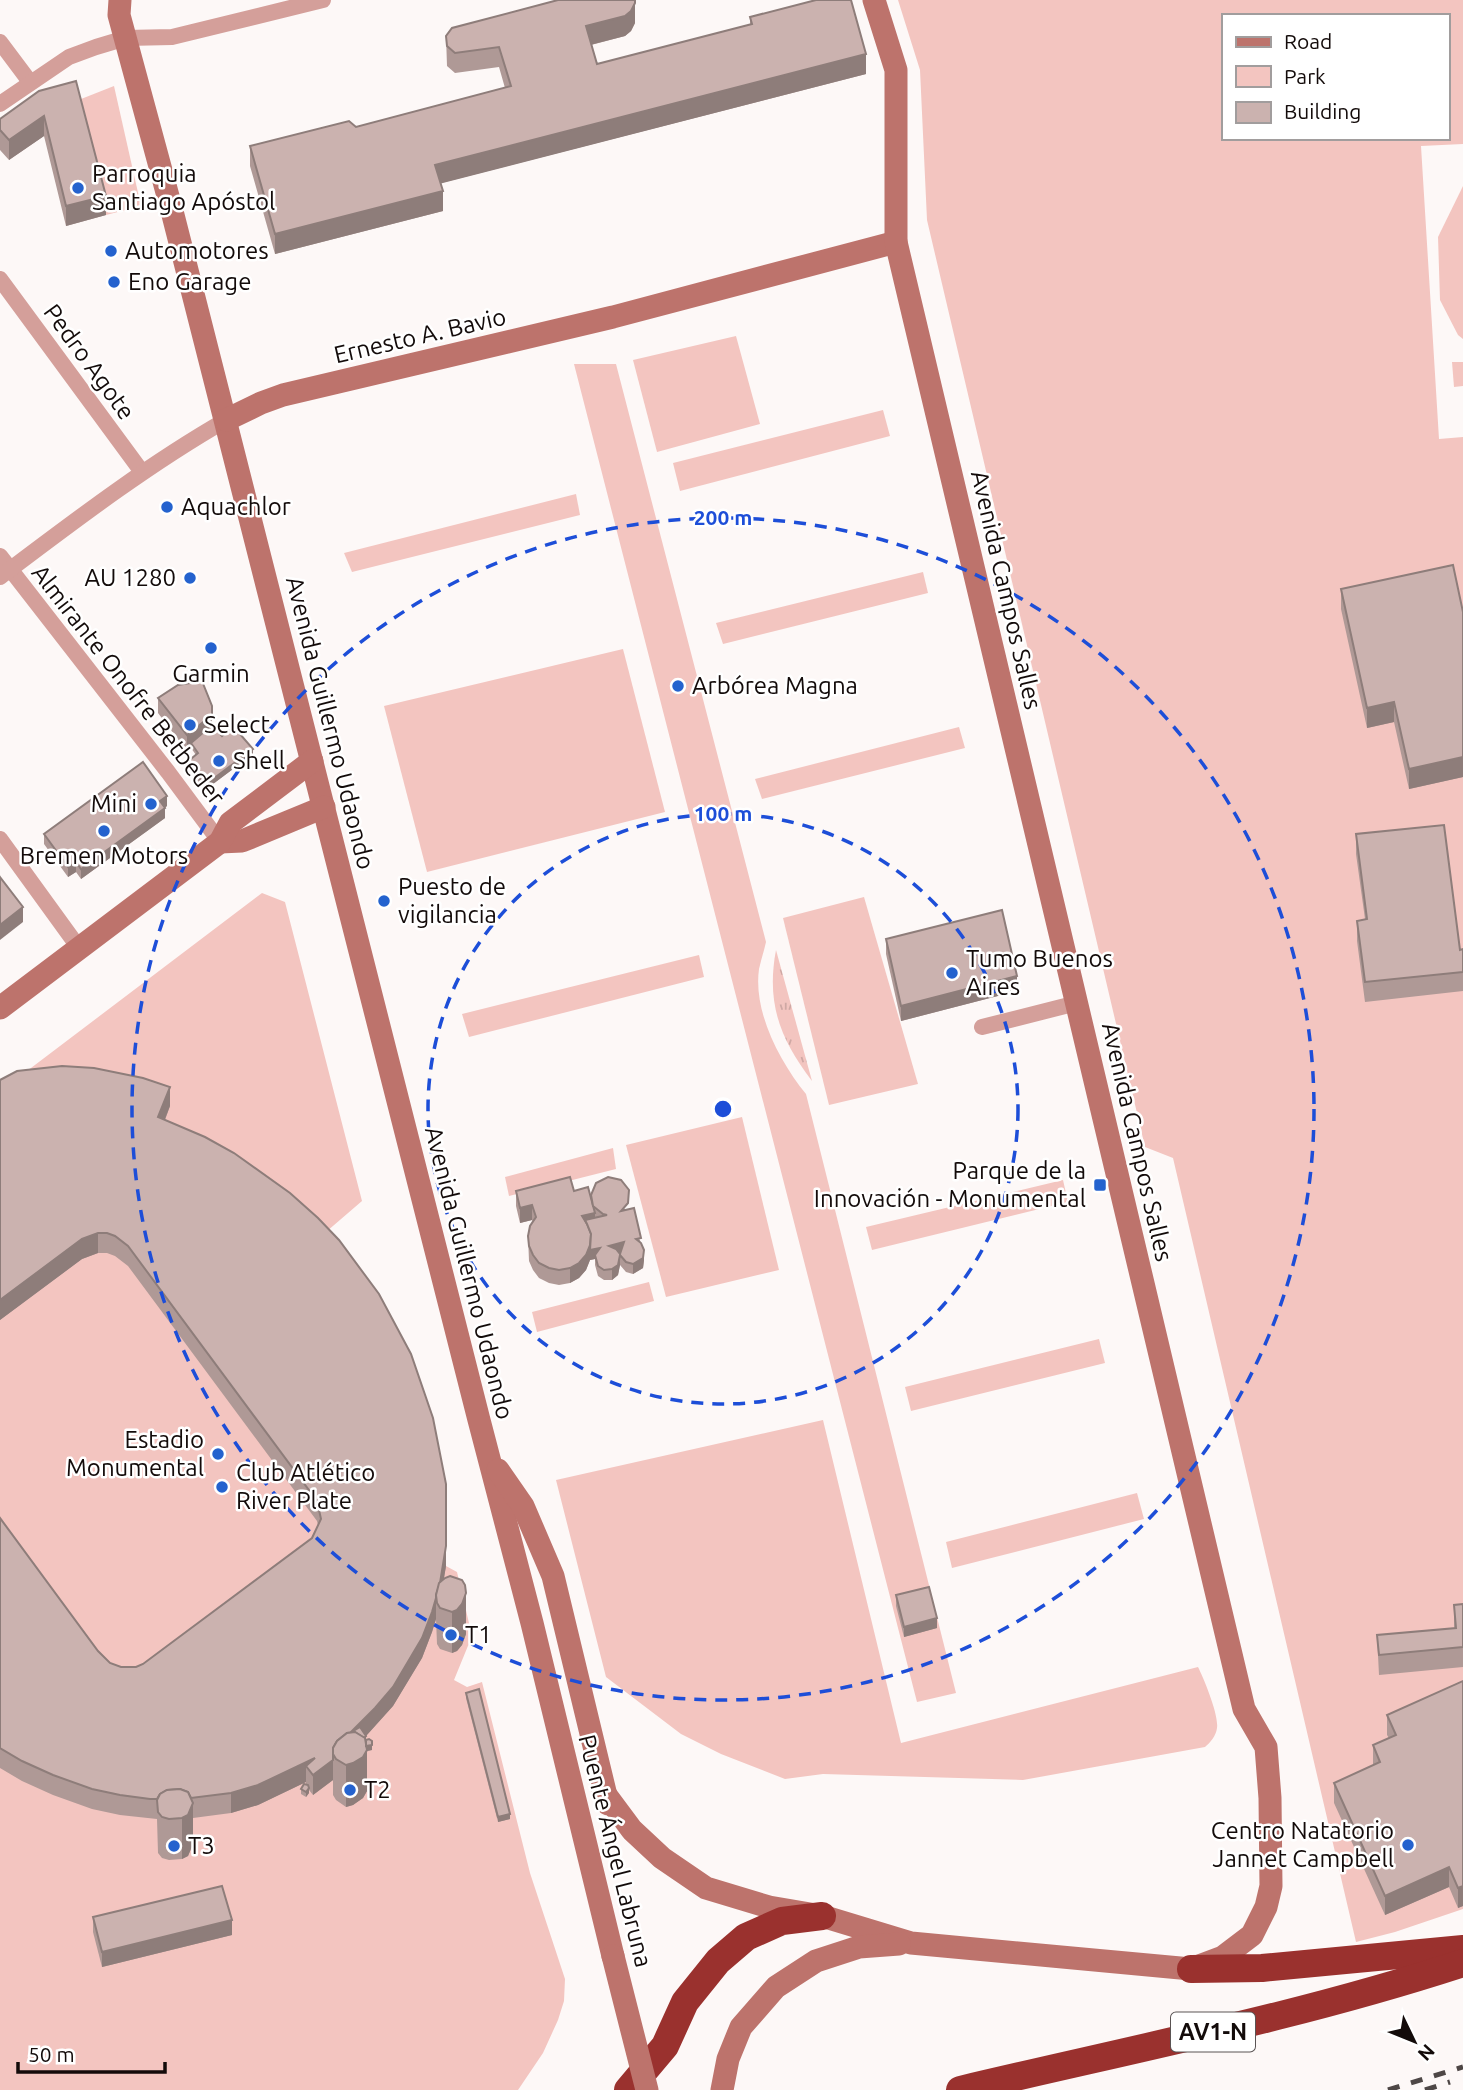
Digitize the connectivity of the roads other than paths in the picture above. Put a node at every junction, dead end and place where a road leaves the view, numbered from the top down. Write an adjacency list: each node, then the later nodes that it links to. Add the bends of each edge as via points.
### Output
1 (120, 0): 4 (main road, Avenida Guillermo Udaondo)
2 (323, 0): 4 (street, via 172,37)
3 (874, 0): 8 (main road, Avenida Campos Salles, via 896,71)
4 (126, 38): 6 (street, via 69,57); 10 (main road, Avenida Guillermo Udaondo)
5 (0, 43): 6 (street)
6 (30, 82): 7 (street)
7 (0, 104)
8 (896, 242): 10 (main road, Ernesto A. Bavio, via 613,317 283,395); 19 (main road, Avenida Campos Salles)
9 (0, 279): 11 (street, Pedro Agote)
10 (226, 420): 11 (street, Ernesto A. Bavio); 14 (main road, Avenida Guillermo Udaondo)
11 (142, 472): 13 (street, Ernesto A. Bavio)
12 (0, 556): 13 (street, Almirante Onofre Betbeder)
13 (5, 573): 17 (street, Almirante Onofre Betbeder)
14 (312, 761): 15 (main road, Avenida Guillermo Udaondo); 17 (main road, via 230,823)
15 (324, 807): 17 (main road, via 242,841); 22 (main road, Avenida Guillermo Udaondo)
16 (0, 839): 18 (street)
17 (220, 842): 18 (main road)
18 (79, 948): 20 (main road)
19 (1077, 1003): 21 (street); 30 (main road, Avenida Campos Salles, via 1244,1709 1266,1747 1271,1886 1266,1907 1252,1935 1223,1957)
20 (0, 1007)
21 (982, 1027)
22 (490, 1459): 23 (main road, Avenida Guillermo Udaondo); 24 (main road, Avenida Guillermo Udaondo, via 523,1506 554,1576)
23 (532, 1623): 32 (main road, Puente Ángel Labruna, bridge)
24 (603, 1791): 25 (main road, Avenida Guillermo Udaondo); 26 (main road, via 632,1830 662,1858 706,1888 769,1907)
25 (617, 1829)
26 (822, 1916): 27 (main road); 31 (highway, via 782,1921 746,1937 718,1961 685,2002 665,2046)
27 (911, 1943): 30 (main road); 33 (main road, via 859,1947 816,1961 776,1987 741,2027 727,2059)
28 (1463, 1949): 30 (highway, via 1262,1968)
29 (1463, 1963): 34 (highway, AV1-N, via 1281,2016)
30 (1191, 1969)
31 (628, 2090)
32 (647, 2090)
33 (722, 2090)
34 (960, 2090)

